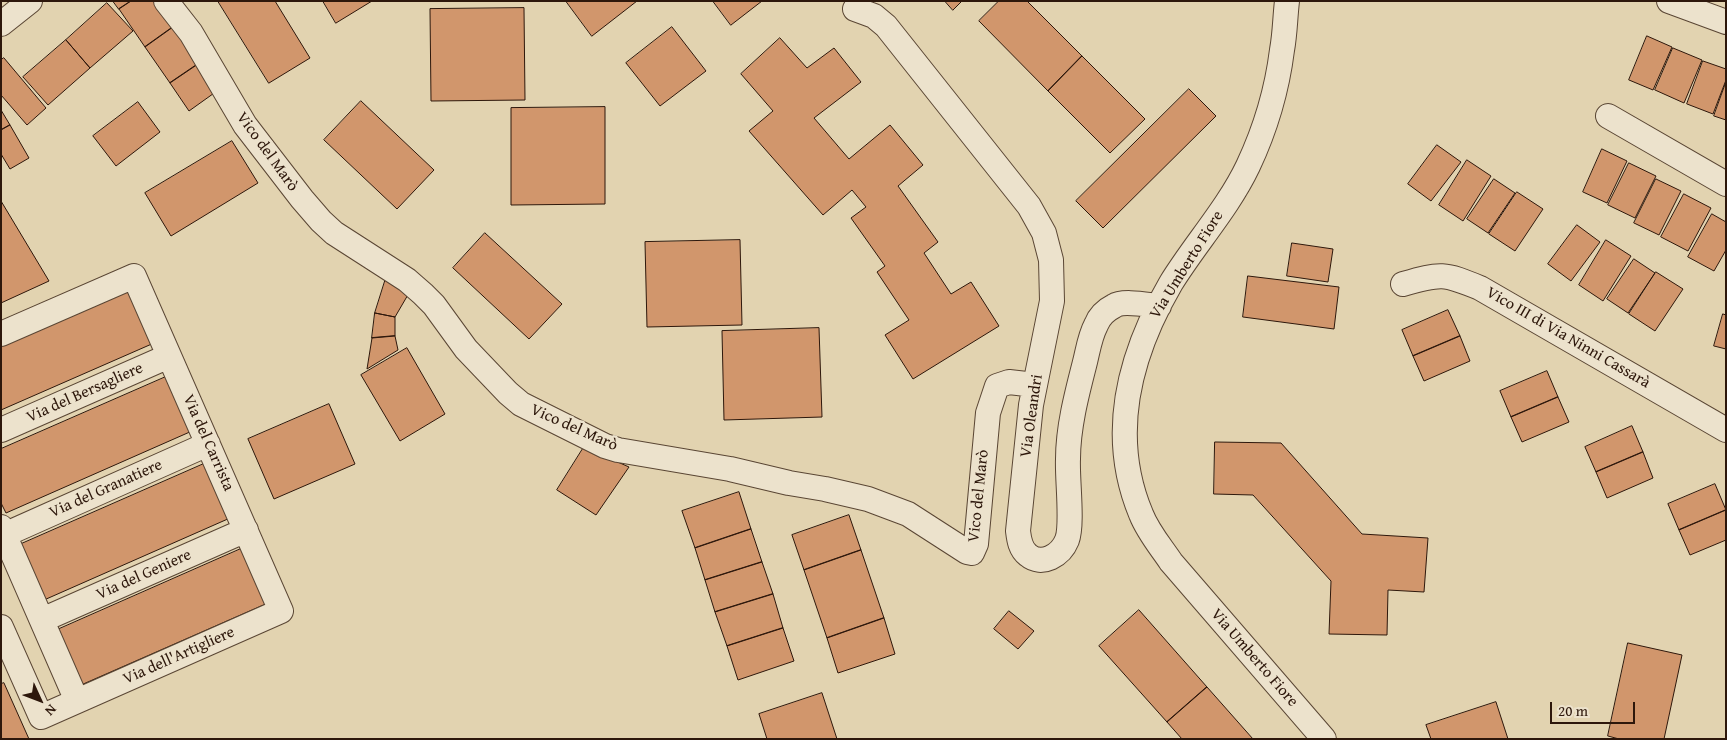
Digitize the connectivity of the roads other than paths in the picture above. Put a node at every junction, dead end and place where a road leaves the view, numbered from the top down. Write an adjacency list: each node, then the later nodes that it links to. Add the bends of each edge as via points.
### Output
1 (30, 1): 7 (street)
2 (166, 1): 14 (street, Vico del Marò, via 191,33 245,125 321,221 424,294 466,349 521,404 605,446 730,468 868,499 908,514 972,553 976,544 991,399 997,386 1009,382)
3 (1287, 1): 11 (street, Via Umberto Fiore, via 1278,72 1258,144 1233,192)
4 (1669, 1): 6 (street)
5 (855, 9): 14 (street, Via Oleandri, via 874,16 886,26 1029,206 1044,233 1051,260 1052,301)
6 (1726, 22)
7 (1, 24)
8 (1608, 116): 9 (street)
9 (1726, 184)
10 (1403, 284): 15 (street, Vico III di Via Ninni Cassarà, via 1433,275 1451,276 1480,288)
11 (1159, 306): 14 (street, Via Oleandri, via 1116,304 1096,325 1071,429 1067,539 1060,551 1049,559 1038,560 1027,555 1020,545 1018,531); 24 (street, Via Umberto Fiore, via 1139,351 1126,403 1124,431 1132,490 1142,516 1171,562)
12 (1, 334): 13 (street, Via del Carrista, via 134,276)
13 (169, 356): 16 (street, Via del Bersagliere); 17 (street, Via del Carrista)
14 (1035, 386)
15 (1725, 429)
16 (1, 430)
17 (208, 444): 18 (street, Via del Carrista); 19 (street, Via del Granatiere)
18 (246, 530): 20 (street, Via del Carrista); 21 (street, Via del Geniere)
19 (3, 531): 21 (street)
20 (281, 611): 23 (street, Via dell'Artigliere)
21 (42, 620): 23 (street)
22 (1, 627): 23 (street, Via dell'Artigliere, via 41,717)
23 (78, 701)
24 (1324, 739)

